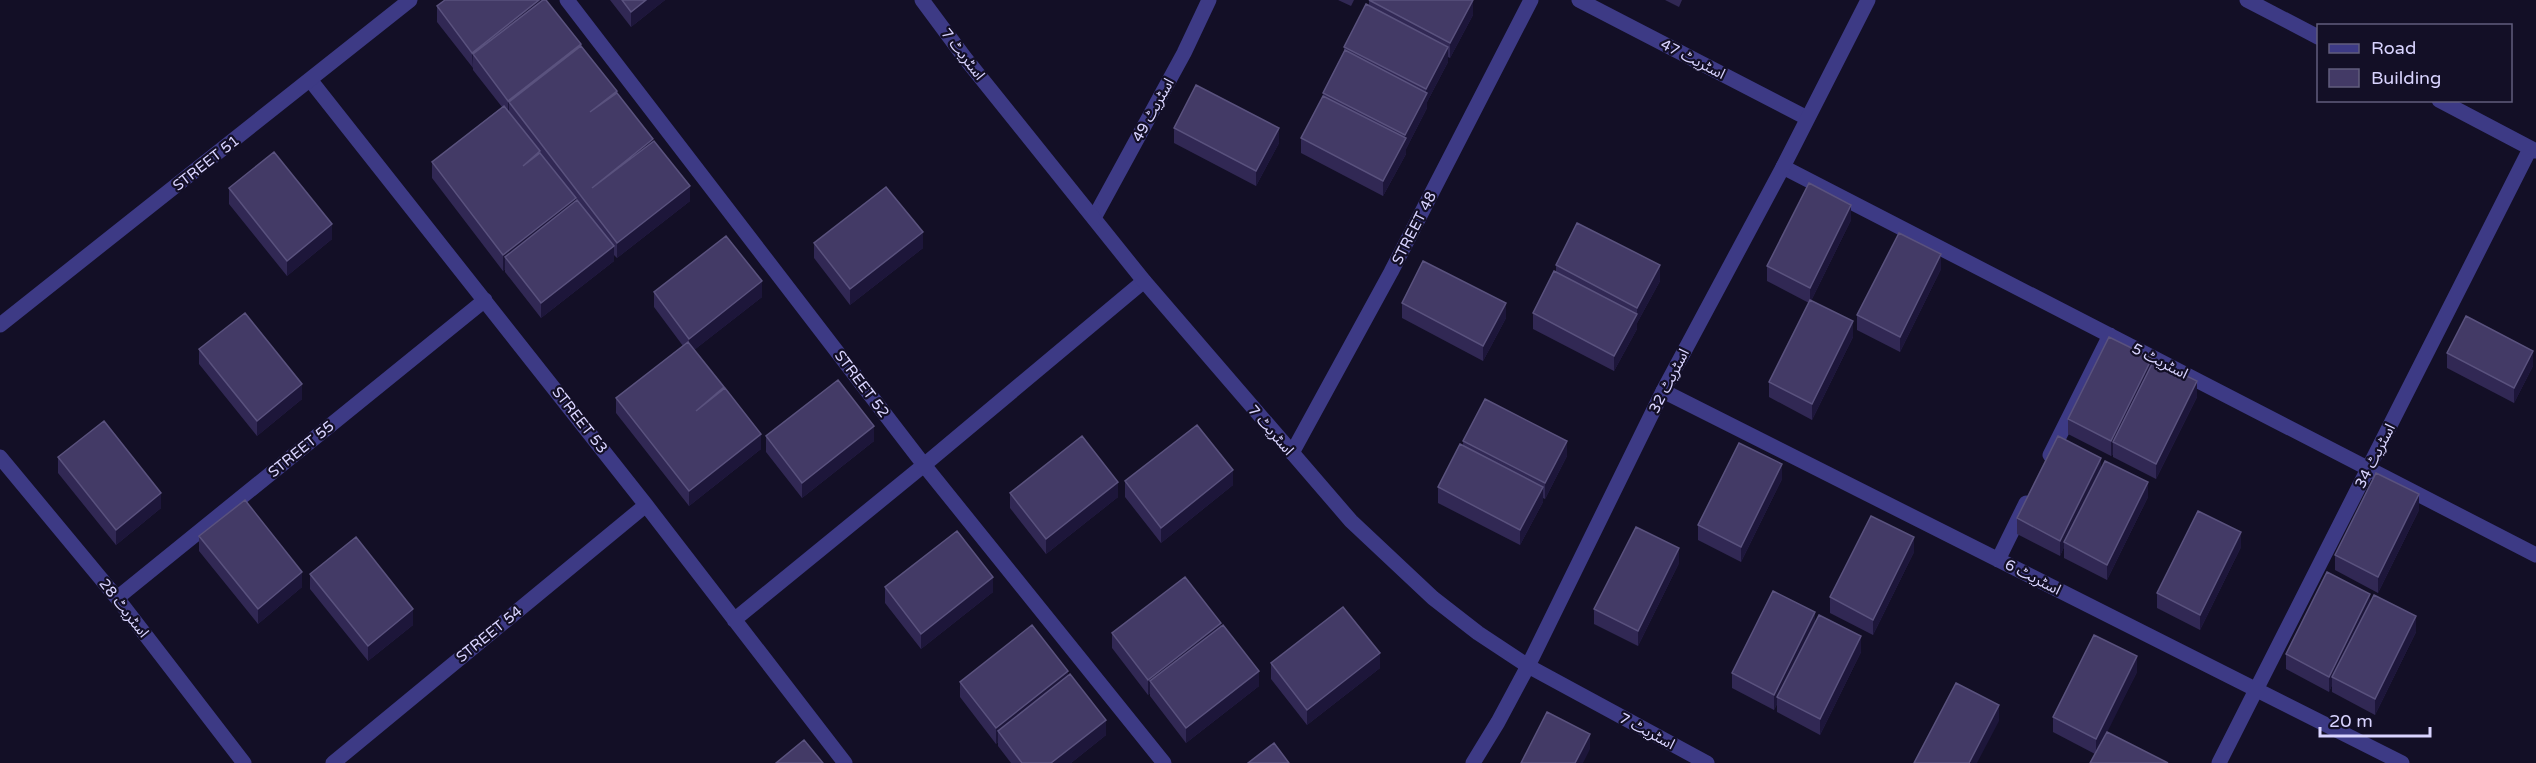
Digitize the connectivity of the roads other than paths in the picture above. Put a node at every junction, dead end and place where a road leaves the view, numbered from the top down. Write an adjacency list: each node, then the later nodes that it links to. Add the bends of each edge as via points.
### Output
1 (410, 0): 10 (street, STREET 51)
2 (567, 0): 24 (street, STREET 52)
3 (1209, 0): 15 (street, اسٹریٹ 49)
4 (1531, 0): 21 (street, STREET 48, via 1391,272)
5 (1579, 0): 12 (street, اسٹریٹ 47)
6 (1868, 0): 12 (street, اسٹریٹ 32)
7 (2247, 0): 9 (street)
8 (925, 2): 15 (street, اسٹریٹ 7)
9 (2317, 36)
10 (311, 81): 17 (street, STREET 53); 18 (street, STREET 51)
11 (2443, 102): 13 (street)
12 (1807, 118): 14 (street, اسٹریٹ 32)
13 (2533, 150): 25 (street, اسٹریٹ 34)
14 (1784, 167): 19 (street, اسٹریٹ 5); 20 (street, اسٹریٹ 32)
15 (1094, 218): 16 (street, اسٹریٹ 7)
16 (1144, 281): 21 (street, اسٹریٹ 7); 24 (street)
17 (485, 300): 27 (street, STREET 53); 30 (street, STREET 55)
18 (0, 325)
19 (2110, 335): 23 (street); 25 (street, اسٹریٹ 5)
20 (1664, 391): 29 (street, اسٹریٹ 6); 32 (street, اسٹریٹ 32)
21 (1292, 453): 32 (street, اسٹریٹ 7, via 1351,520 1433,598)
22 (0, 457): 30 (street, اسٹریٹ 28)
23 (2046, 464)
24 (924, 465): 31 (street); 37 (street, STREET 52)
25 (2368, 469): 28 (street, اسٹریٹ 5); 33 (street, اسٹریٹ 34)
26 (2035, 485): 29 (street)
27 (646, 505): 31 (street, STREET 53); 35 (street, STREET 54)
28 (2536, 555)
29 (1998, 560): 33 (street, اسٹریٹ 6)
30 (117, 598): 34 (street, اسٹریٹ 28)
31 (734, 620): 36 (street, STREET 53)
32 (1528, 666): 38 (street, اسٹریٹ 32); 39 (street, اسٹریٹ 7)
33 (2256, 690): 40 (street, اسٹریٹ 34); 41 (street, اسٹریٹ 6)
34 (244, 763)
35 (333, 763)
36 (845, 763)
37 (1164, 763)
38 (1473, 763)
39 (1707, 763)
40 (2219, 763)
41 (2402, 763)

